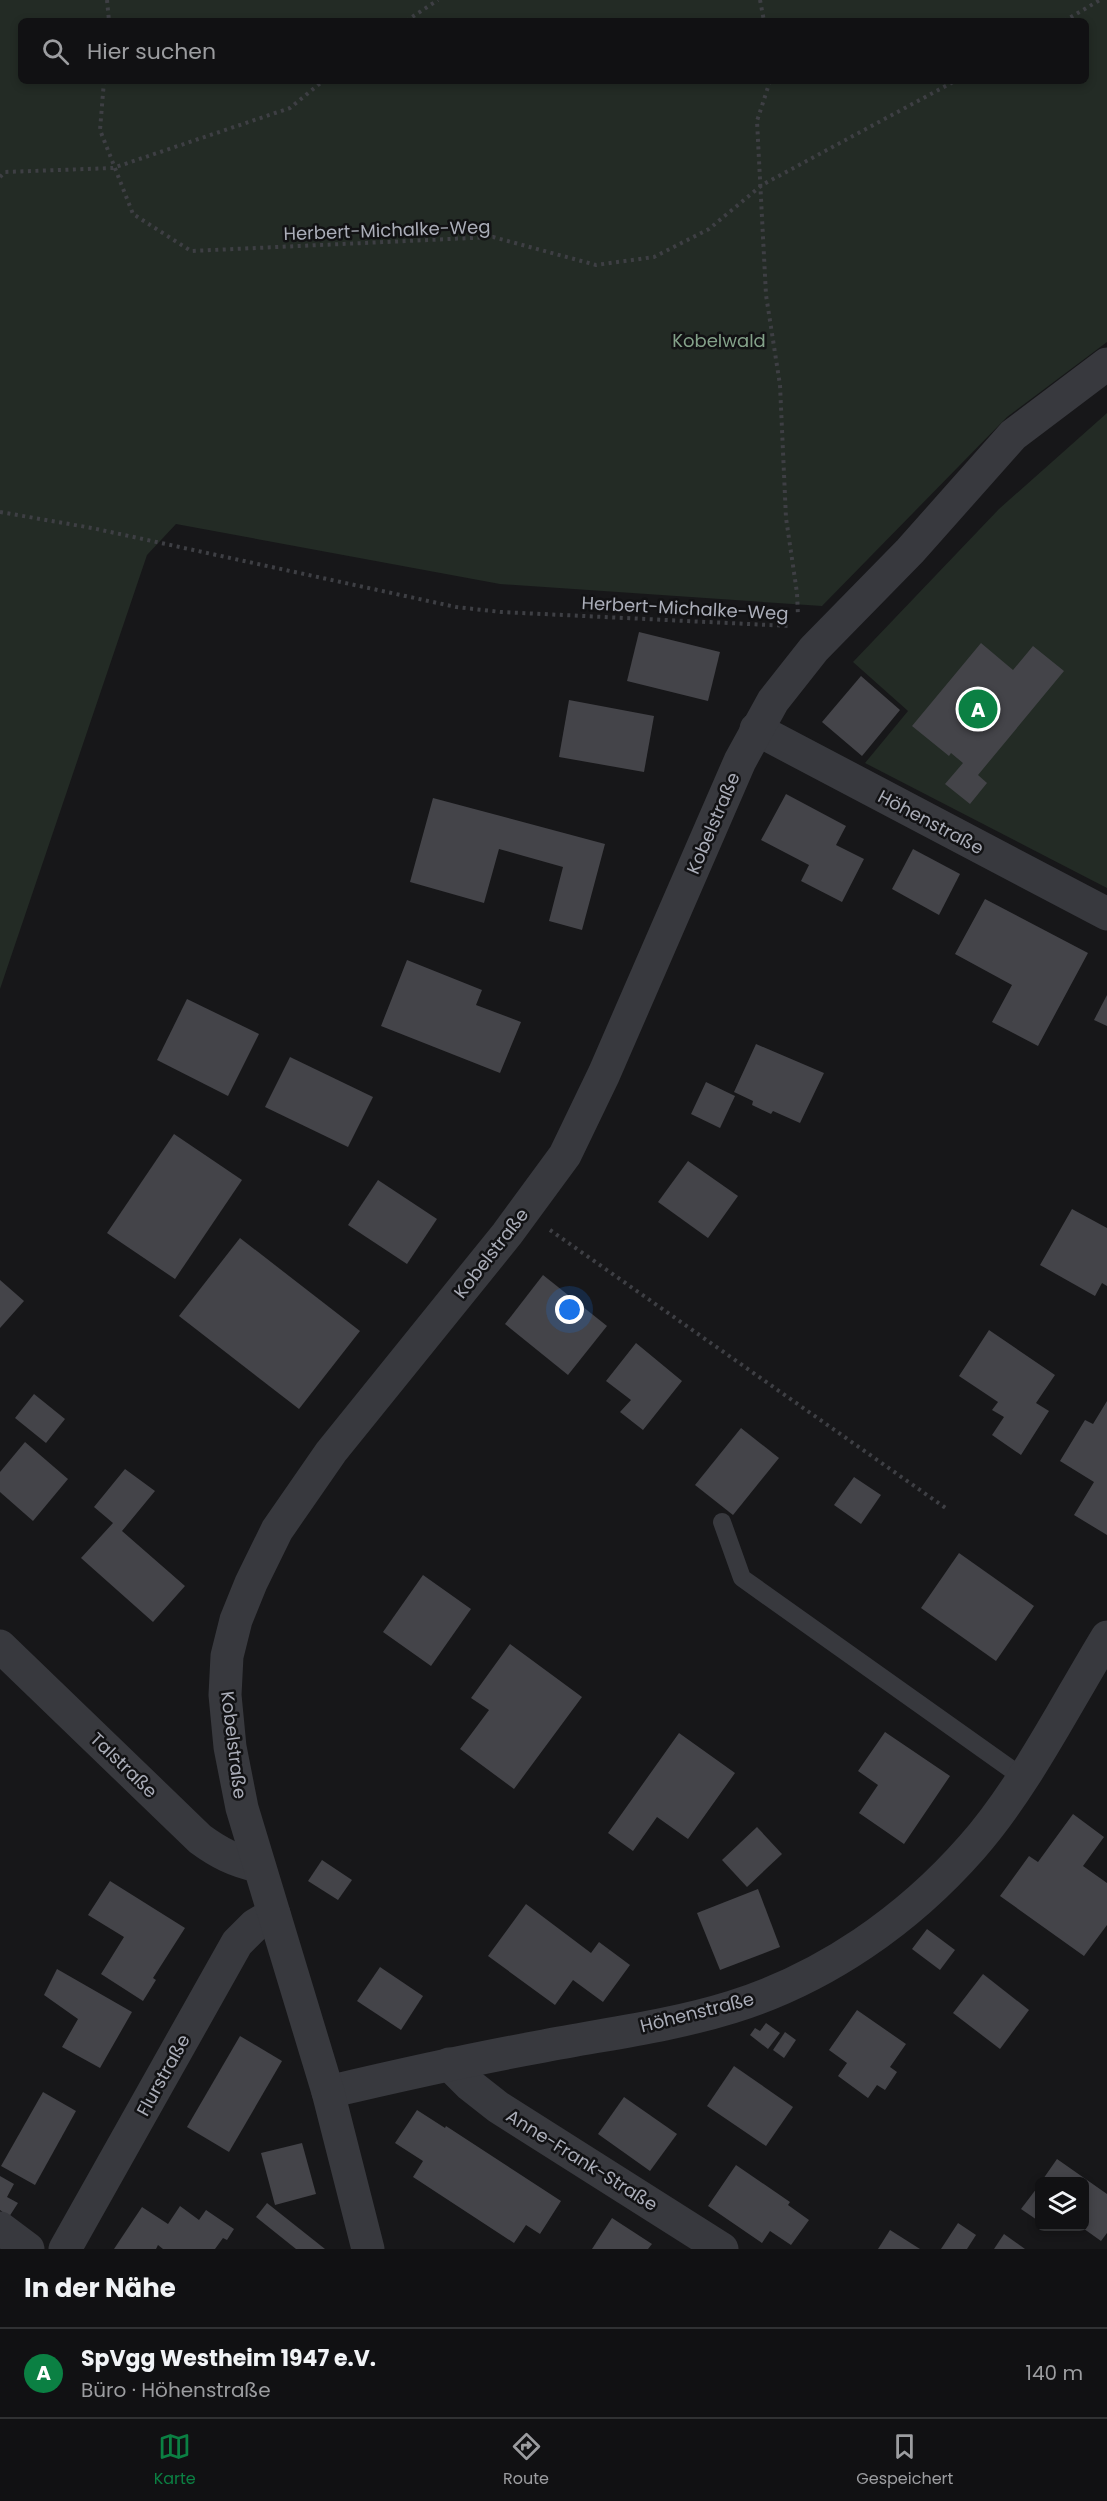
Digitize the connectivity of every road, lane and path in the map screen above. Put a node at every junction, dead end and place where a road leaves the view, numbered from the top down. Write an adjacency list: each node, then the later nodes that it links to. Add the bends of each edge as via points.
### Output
1 (106, 0): 5 (path)
2 (438, 0): 6 (path)
3 (760, 0): 7 (path)
4 (1100, 0): 8 (path)
5 (109, 18)
6 (411, 18)
7 (763, 18)
8 (1069, 18)
9 (104, 84): 13 (path, Herbert-Michalke-Weg, via 100,130)
10 (319, 84): 13 (path, via 290,108)
11 (769, 84): 15 (path, via 757,122)
12 (949, 84): 15 (path, Herbert-Michalke-Weg)
13 (113, 168): 14 (path, via 5,172); 15 (path, Herbert-Michalke-Weg, via 134,214 191,251 492,237 596,265 654,257 709,229)
14 (0, 177)
15 (762, 185): 17 (path, Herbert-Michalke-Weg, via 766,295 780,385 786,518 798,627 456,607 92,528)
16 (1107, 364): 18 (street, Kobelstraße, via 1013,435 910,551 814,650)
17 (0, 513)
18 (756, 729): 19 (street, Höhenstraße); 20 (street, Kobelstraße, via 604,1074 565,1155)
19 (1107, 914)
20 (524, 1211): 21 (path); 26 (street, Kobelstraße, via 331,1452 277,1530 250,1583 227,1656 225,1695 230,1747)
21 (947, 1509)
22 (722, 1522): 25 (lane, via 741,1578)
23 (1107, 1637): 25 (street, Höhenstraße)
24 (0, 1646): 26 (street, Talstraße, via 200,1839 218,1853)
25 (1022, 1777): 28 (street, Höhenstraße, via 974,1845 915,1905 810,1974 733,2006 692,2018)
26 (258, 1866): 27 (street, Kobelstraße)
27 (274, 1914): 29 (street, Kobelstraße); 32 (street, Flurstraße, via 255,1924 237,1943)
28 (448, 2064): 29 (street, Höhenstraße); 34 (street, Anne-Frank-Straße, via 498,2107)
29 (328, 2092): 33 (street, Kobelstraße)
30 (0, 2228): 31 (street)
31 (28, 2249)
32 (65, 2249)
33 (368, 2249)
34 (722, 2249)

